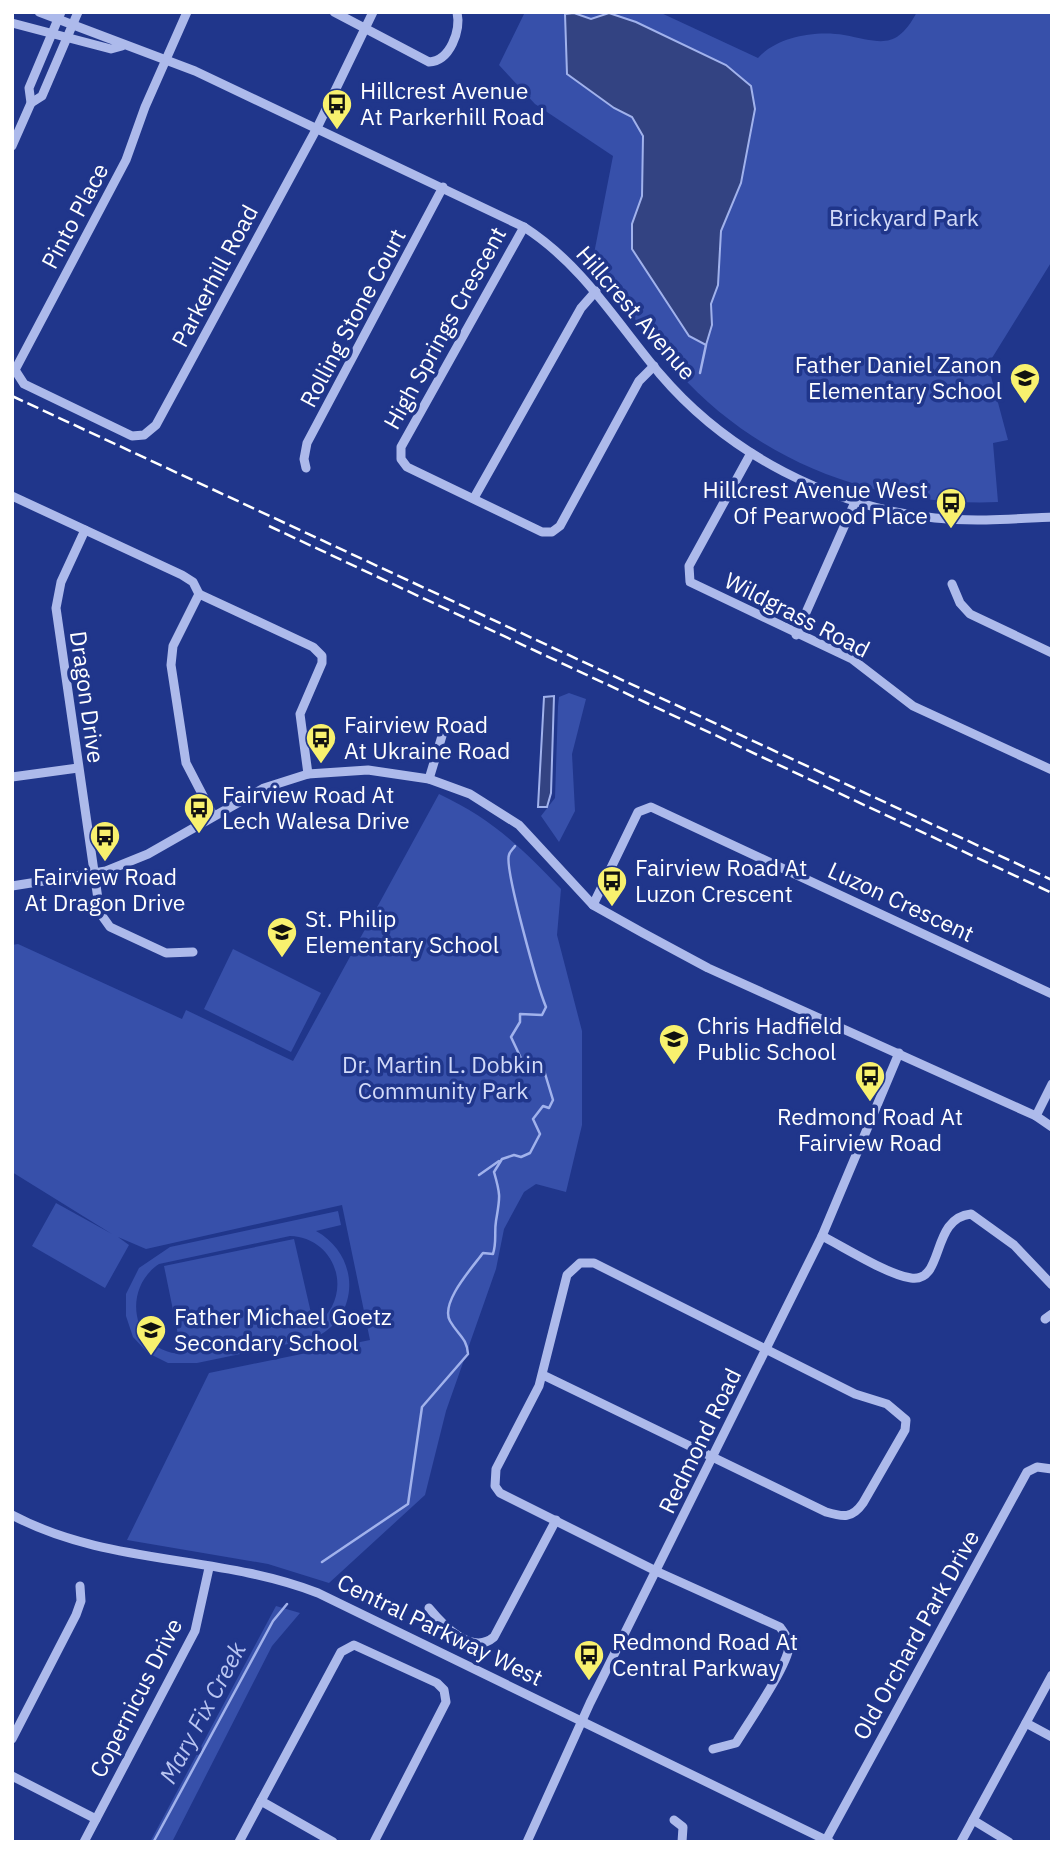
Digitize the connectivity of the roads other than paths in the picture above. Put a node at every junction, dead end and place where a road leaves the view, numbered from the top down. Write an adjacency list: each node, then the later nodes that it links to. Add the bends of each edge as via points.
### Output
1 (38, 12): 7 (street, Hillcrest Avenue)
2 (78, 12): 9 (street)
3 (187, 12): 14 (street, Pinto Place)
4 (334, 12): 10 (street)
5 (373, 12): 10 (street, Parkerhill Road)
6 (457, 12): 10 (street, via 449,49 434,62 422,61)
7 (60, 16): 9 (street, Hillcrest Avenue); 11 (street)
8 (12, 23): 11 (street, Hillcrest Avenue)
9 (74, 24): 12 (street); 13 (street, Hillcrest Avenue)
10 (365, 29): 16 (street, Parkerhill Road)
11 (53, 32): 12 (street, Hillcrest Avenue); 15 (street, via 29,88)
12 (67, 36): 13 (street, Hillcrest Avenue, via 111,49); 15 (street, via 43,96)
13 (122, 46): 14 (street, Hillcrest Avenue)
14 (165, 59): 16 (street, Hillcrest Avenue); 22 (street, Pinto Place, via 121,172 17,362 15,370)
15 (31, 103): 17 (street)
16 (317, 128): 18 (street, Hillcrest Avenue); 22 (street, Parkerhill Road, via 156,425 144,435 132,436)
17 (12, 146)
18 (443, 187): 19 (street, Hillcrest Avenue); 24 (street, Rolling Stone Court, via 307,443)
19 (524, 228): 20 (street, Hillcrest Avenue); 26 (street, High Springs Crescent, via 401,447 401,459 411,470)
20 (596, 290): 21 (street, Hillcrest Avenue); 26 (street)
21 (654, 366): 23 (street, Hillcrest Avenue, via 707,420); 26 (street, High Springs Crescent, via 636,386 558,528 541,533)
22 (24, 384)
23 (751, 453): 27 (street, Hillcrest Avenue); 32 (street, Wildgrass Road, via 687,576 694,585)
24 (306, 468)
25 (12, 496): 29 (street)
26 (474, 498)
27 (855, 502): 28 (street, Hillcrest Avenue, via 936,518); 32 (street)
28 (1052, 517)
29 (85, 530): 31 (street, via 182,575 193,582); 35 (street, Dragon Drive, via 61,582 56,608)
30 (952, 584): 33 (street, via 970,614)
31 (199, 594): 37 (street, via 313,647 322,656 300,714); 40 (street, via 173,646 171,665 186,763)
32 (796, 635): 36 (street, Wildgrass Road, via 852,660 914,706)
33 (1052, 653)
34 (446, 726): 39 (street)
35 (78, 768): 38 (street); 41 (street, Dragon Drive)
36 (1052, 770)
37 (307, 774): 39 (street, via 368,770); 40 (street, via 264,788)
38 (12, 777)
39 (429, 779): 43 (street, via 470,794 519,825)
40 (213, 815): 41 (street, via 148,854)
41 (93, 874): 42 (street); 44 (street, Dragon Drive, via 104,923 170,954)
42 (12, 886)
43 (593, 905): 45 (street, Luzon Crescent, via 638,812 651,807); 46 (street, via 708,968)
44 (192, 952)
45 (1052, 994)
46 (899, 1053): 48 (street); 50 (street, Redmond Road)
47 (1052, 1084): 48 (street)
48 (1036, 1116): 49 (street)
49 (1052, 1127)
50 (822, 1236): 51 (street, via 899,1274 919,1278 927,1275 950,1222 971,1214 1014,1245); 52 (street, Redmond Road)
51 (1052, 1285)
52 (767, 1350): 53 (street, via 594,1263 580,1263 567,1275); 54 (street, Redmond Road); 54 (street, via 887,1405 906,1420 905,1430 863,1503 850,1516 826,1512)
53 (543, 1375): 54 (street); 57 (street, via 494,1476 500,1493)
54 (711, 1459): 59 (street, Redmond Road)
55 (1052, 1469): 73 (street, Old Orchard Park Drive, via 1037,1467 1027,1472)
56 (12, 1515): 58 (street, Central Parkway West, via 86,1545)
57 (556, 1520): 59 (street); 61 (street, via 495,1637 488,1642 477,1644 446,1629)
58 (209, 1568): 63 (street, Central Parkway West, via 318,1592); 70 (street, Copernicus Drive, via 195,1631)
59 (658, 1572): 63 (street, Redmond Road); 67 (street, via 780,1627 789,1643 773,1682 736,1743)
60 (80, 1586): 66 (street, via 76,1615)
61 (429, 1608)
62 (1052, 1675): 64 (street)
63 (582, 1720): 73 (street, Central Parkway West); 78 (street, Redmond Road)
64 (1026, 1723): 65 (street); 72 (street)
65 (1052, 1737)
66 (12, 1739)
67 (713, 1749)
68 (12, 1776): 70 (street)
69 (261, 1801): 75 (street); 76 (street); 77 (street, via 341,1652 347,1646 360,1646 437,1683 446,1702)
70 (96, 1819): 74 (street, Copernicus Drive)
71 (674, 1820): 79 (street, via 683,1827)
72 (973, 1820): 80 (street); 81 (street)
73 (828, 1841)
74 (84, 1842)
75 (239, 1842)
76 (333, 1842)
77 (373, 1842)
78 (527, 1842)
79 (682, 1842)
80 (961, 1842)
81 (1009, 1842)

